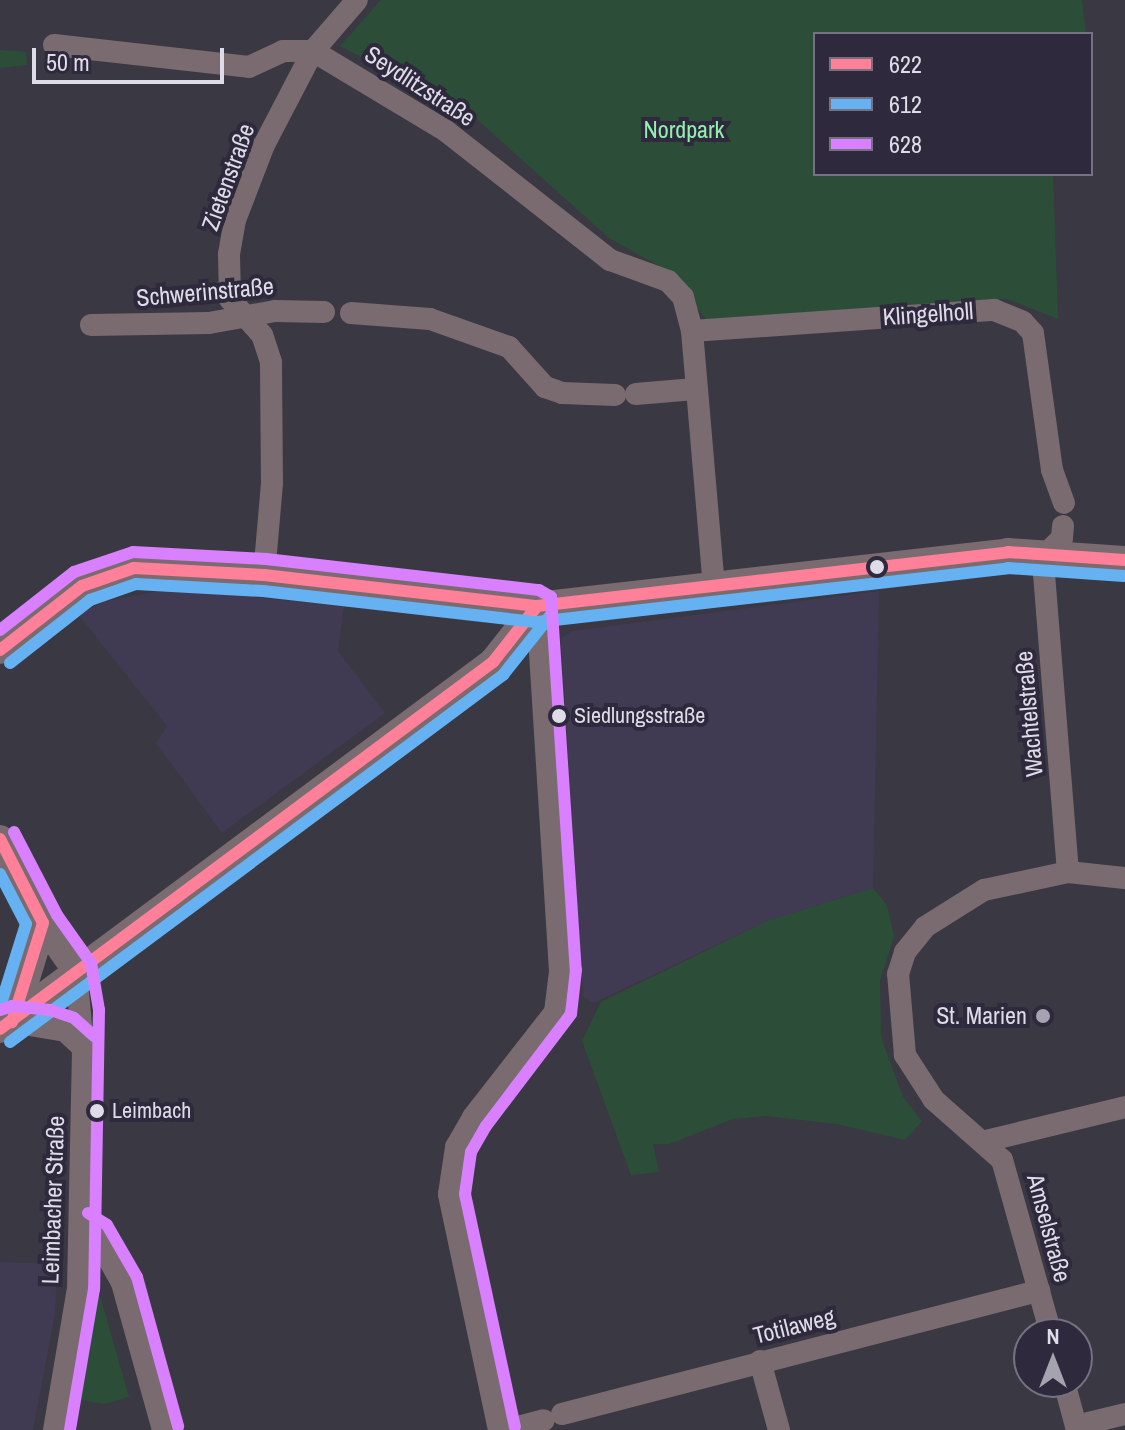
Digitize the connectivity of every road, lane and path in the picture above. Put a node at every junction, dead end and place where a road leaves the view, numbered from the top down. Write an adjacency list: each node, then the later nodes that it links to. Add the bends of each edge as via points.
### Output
1 (357, 0): 3 (street, Zietenstraße)
2 (54, 45): 3 (street, via 249,67 283,51)
3 (313, 51): 6 (street, Zietenstraße, via 264,145 235,220 227,281 230,299); 8 (street, Seydlitzstraße, via 446,131 610,260 668,281 683,297)
4 (324, 312): 6 (street, Schwerinstraße)
5 (351, 313): 9 (street, via 430,319 509,347 545,387 562,393)
6 (245, 317): 7 (street, Schwerinstraße); 14 (street, Zietenstraße, via 262,335 271,362 272,483)
7 (91, 325)
8 (692, 331): 9 (street, Seydlitzstraße); 10 (street, Klingelholl, via 994,310 1023,322 1033,333 1052,470)
9 (695, 389): 15 (street, Seydlitzstraße)
10 (1064, 503)
11 (1063, 526): 12 (street, via 1062,538)
12 (1047, 553): 13 (street); 15 (street, via 863,566); 19 (street, Wachtelstraße, via 1044,574)
13 (1125, 560)
14 (264, 575): 16 (street); 17 (street, via 134,568 82,586)
15 (714, 586): 16 (street)
16 (537, 606): 22 (street, via 493,662); 36 (street, via 560,971 555,1012 473,1117 456,1147 449,1194)
17 (0, 650)
18 (0, 839): 21 (street)
19 (1068, 872): 20 (street, Amselstraße); 26 (street, Amselstraße, via 984,890 958,903 925,927 905,952 898,974 899,1035 917,1078 934,1100)
20 (1125, 878)
21 (43, 923): 22 (street); 23 (street)
22 (76, 970): 23 (street); 24 (street, Leimbacher Straße)
23 (6, 1025): 24 (street, via 65,1031)
24 (83, 1048): 27 (street, Leimbacher Straße)
25 (1125, 1107): 26 (street)
26 (986, 1141): 28 (street, Amselstraße, via 1002,1160 1016,1195)
27 (80, 1227): 34 (street, Leimbacher Straße, via 78,1288); 35 (street, via 95,1235 122,1283)
28 (1039, 1291): 29 (street, Amselstraße); 30 (street, Totilaweg)
29 (1047, 1318)
30 (760, 1361): 37 (street, Totilaweg); 38 (street)
31 (1068, 1398): 33 (street)
32 (1125, 1414): 33 (street)
33 (1076, 1428)
34 (54, 1430)
35 (163, 1430)
36 (499, 1430)
37 (507, 1430)
38 (779, 1430)

